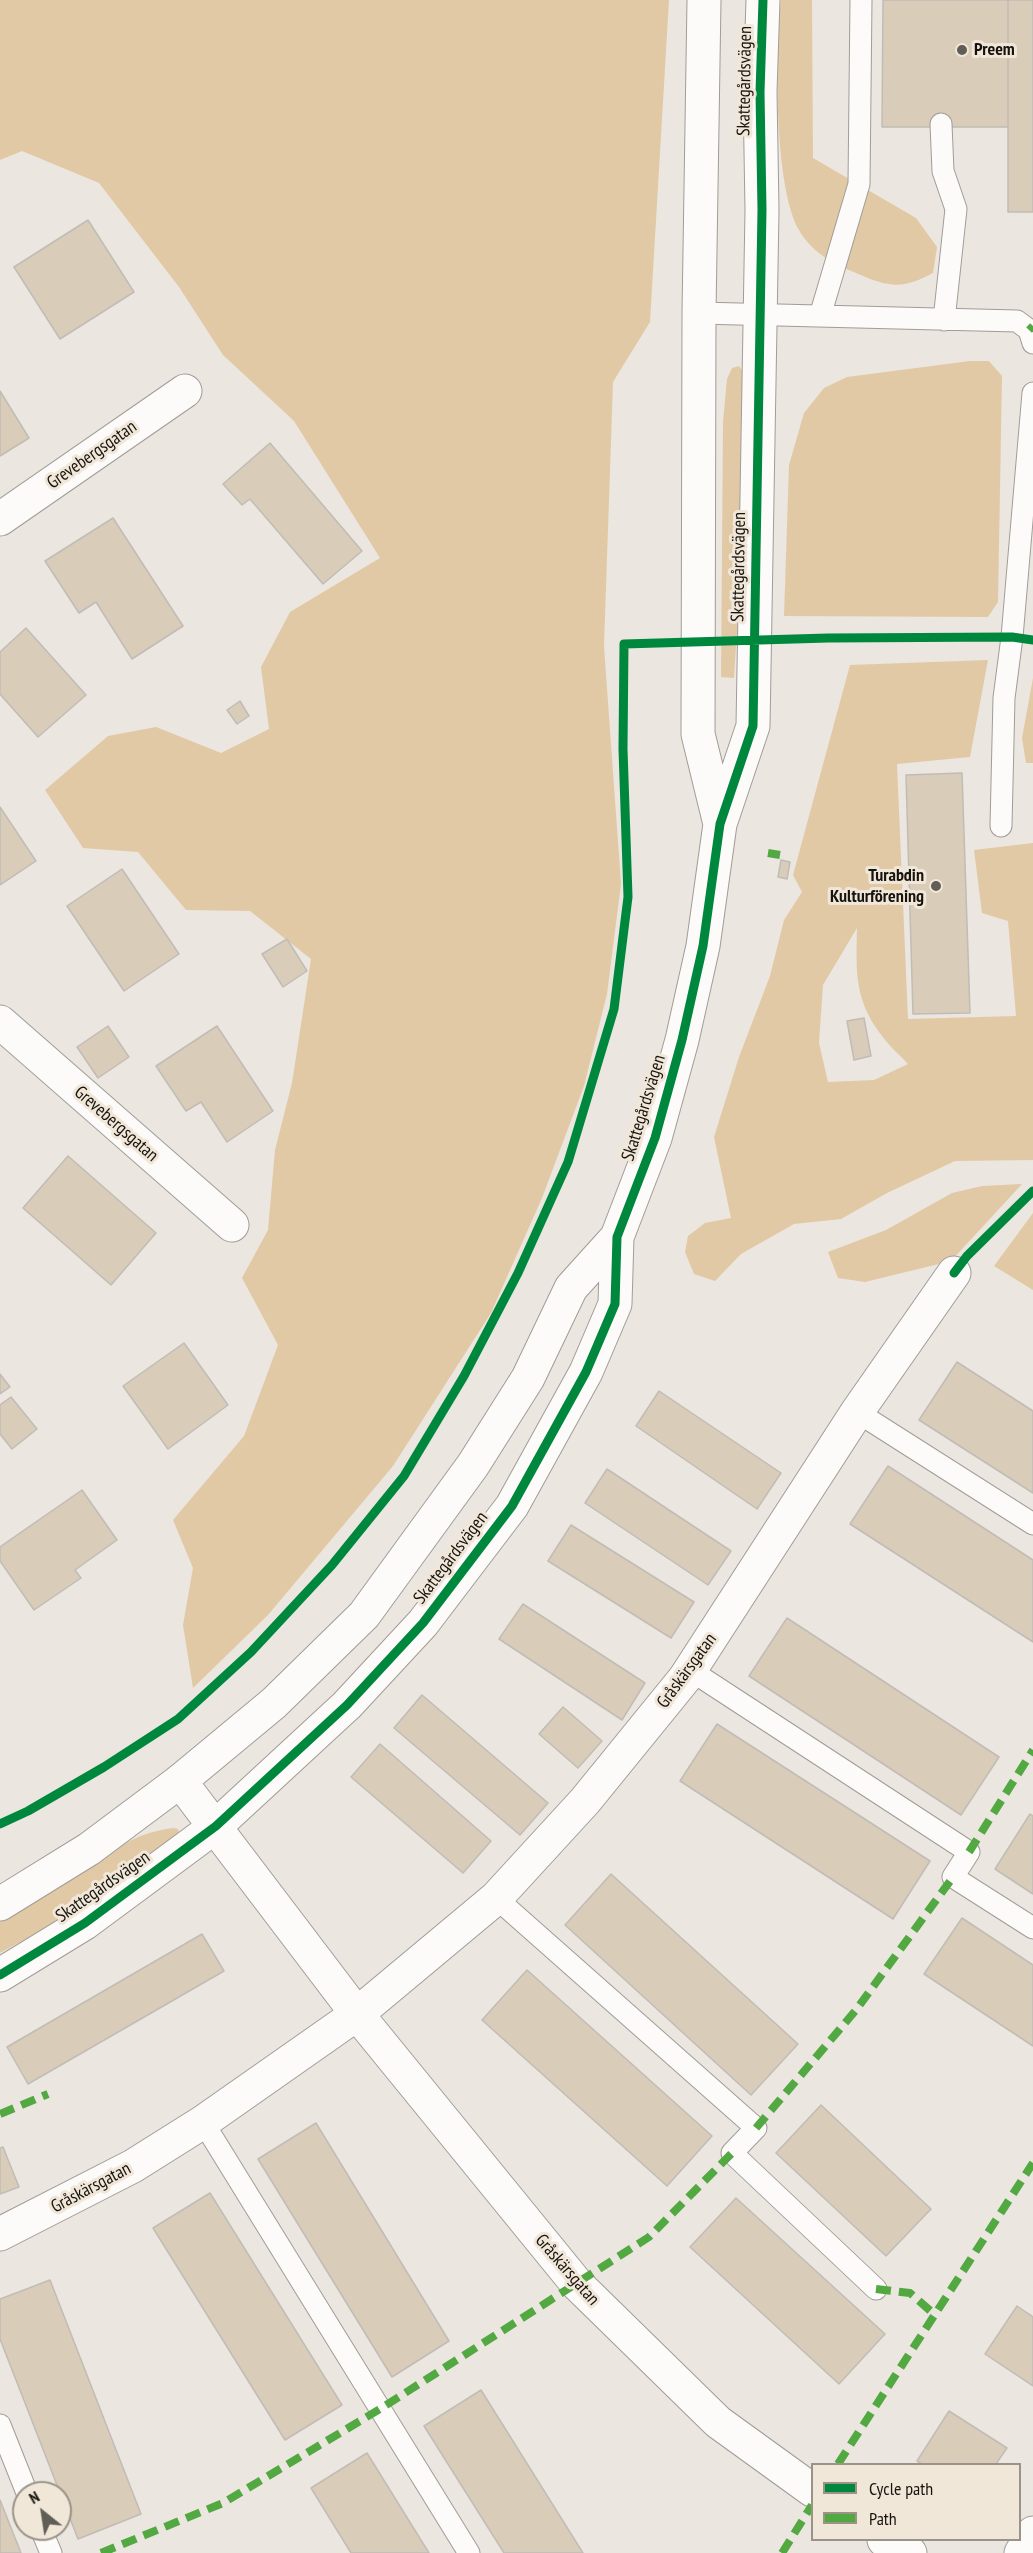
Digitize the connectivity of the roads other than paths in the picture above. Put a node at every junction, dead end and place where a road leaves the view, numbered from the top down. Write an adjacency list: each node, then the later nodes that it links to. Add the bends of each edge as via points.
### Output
1 (704, 0): 5 (street, Skattegårdsvägen)
2 (763, 0): 6 (street, Skattegårdsvägen)
3 (861, 0): 7 (lane, via 859,184)
4 (941, 124): 8 (lane, via 943,171 956,209)
5 (699, 313): 6 (lane); 13 (street, Skattegårdsvägen, via 698,734)
6 (761, 313): 7 (lane); 13 (street, Skattegårdsvägen, via 753,726)
7 (820, 316): 8 (lane)
8 (944, 320): 9 (lane, via 1017,321 1029,330)
9 (1033, 343)
10 (185, 391): 12 (street, Grevebergsgatan)
11 (1033, 393): 14 (lane, via 1004,698)
12 (0, 519)
13 (720, 824): 17 (street, Skattegårdsvägen, via 703,946 682,1040 655,1138)
14 (1001, 826)
15 (0, 1022): 16 (street, Grevebergsgatan)
16 (232, 1226)
17 (617, 1237): 22 (street, Skattegårdsvägen, via 572,1288 528,1378 473,1465 364,1615 274,1703); 23 (street, Skattegårdsvägen, via 615,1304 586,1372 512,1506 423,1623 355,1697)
18 (954, 1273): 19 (street, Gråskärsgatan)
19 (857, 1412): 20 (lane); 21 (street, Gråskärsgatan)
20 (1033, 1524)
21 (690, 1670): 24 (street, Gråskärsgatan, via 585,1801); 26 (lane, via 969,1852 953,1876)
22 (180, 1781): 23 (street, Gråskärsgatan); 25 (street, Skattegårdsvägen, via 89,1849)
23 (216, 1826): 27 (street, Skattegårdsvägen, via 85,1923); 28 (street, Gråskärsgatan)
24 (496, 1898): 28 (street, Gråskärsgatan); 31 (lane, via 756,2128 732,2153)
25 (0, 1904)
26 (1033, 1928)
27 (0, 1975)
28 (357, 2014): 29 (street, Gråskärsgatan); 34 (street, Gråskärsgatan, via 577,2284 718,2422)
29 (203, 2122): 30 (street, Gråskärsgatan, via 133,2166); 37 (lane)
30 (0, 2234)
31 (876, 2289)
32 (0, 2425): 33 (lane)
33 (22, 2481)
34 (811, 2489)
35 (1033, 2533): 39 (street)
36 (886, 2541): 38 (street)
37 (469, 2553)
38 (910, 2553)
39 (1021, 2553)

